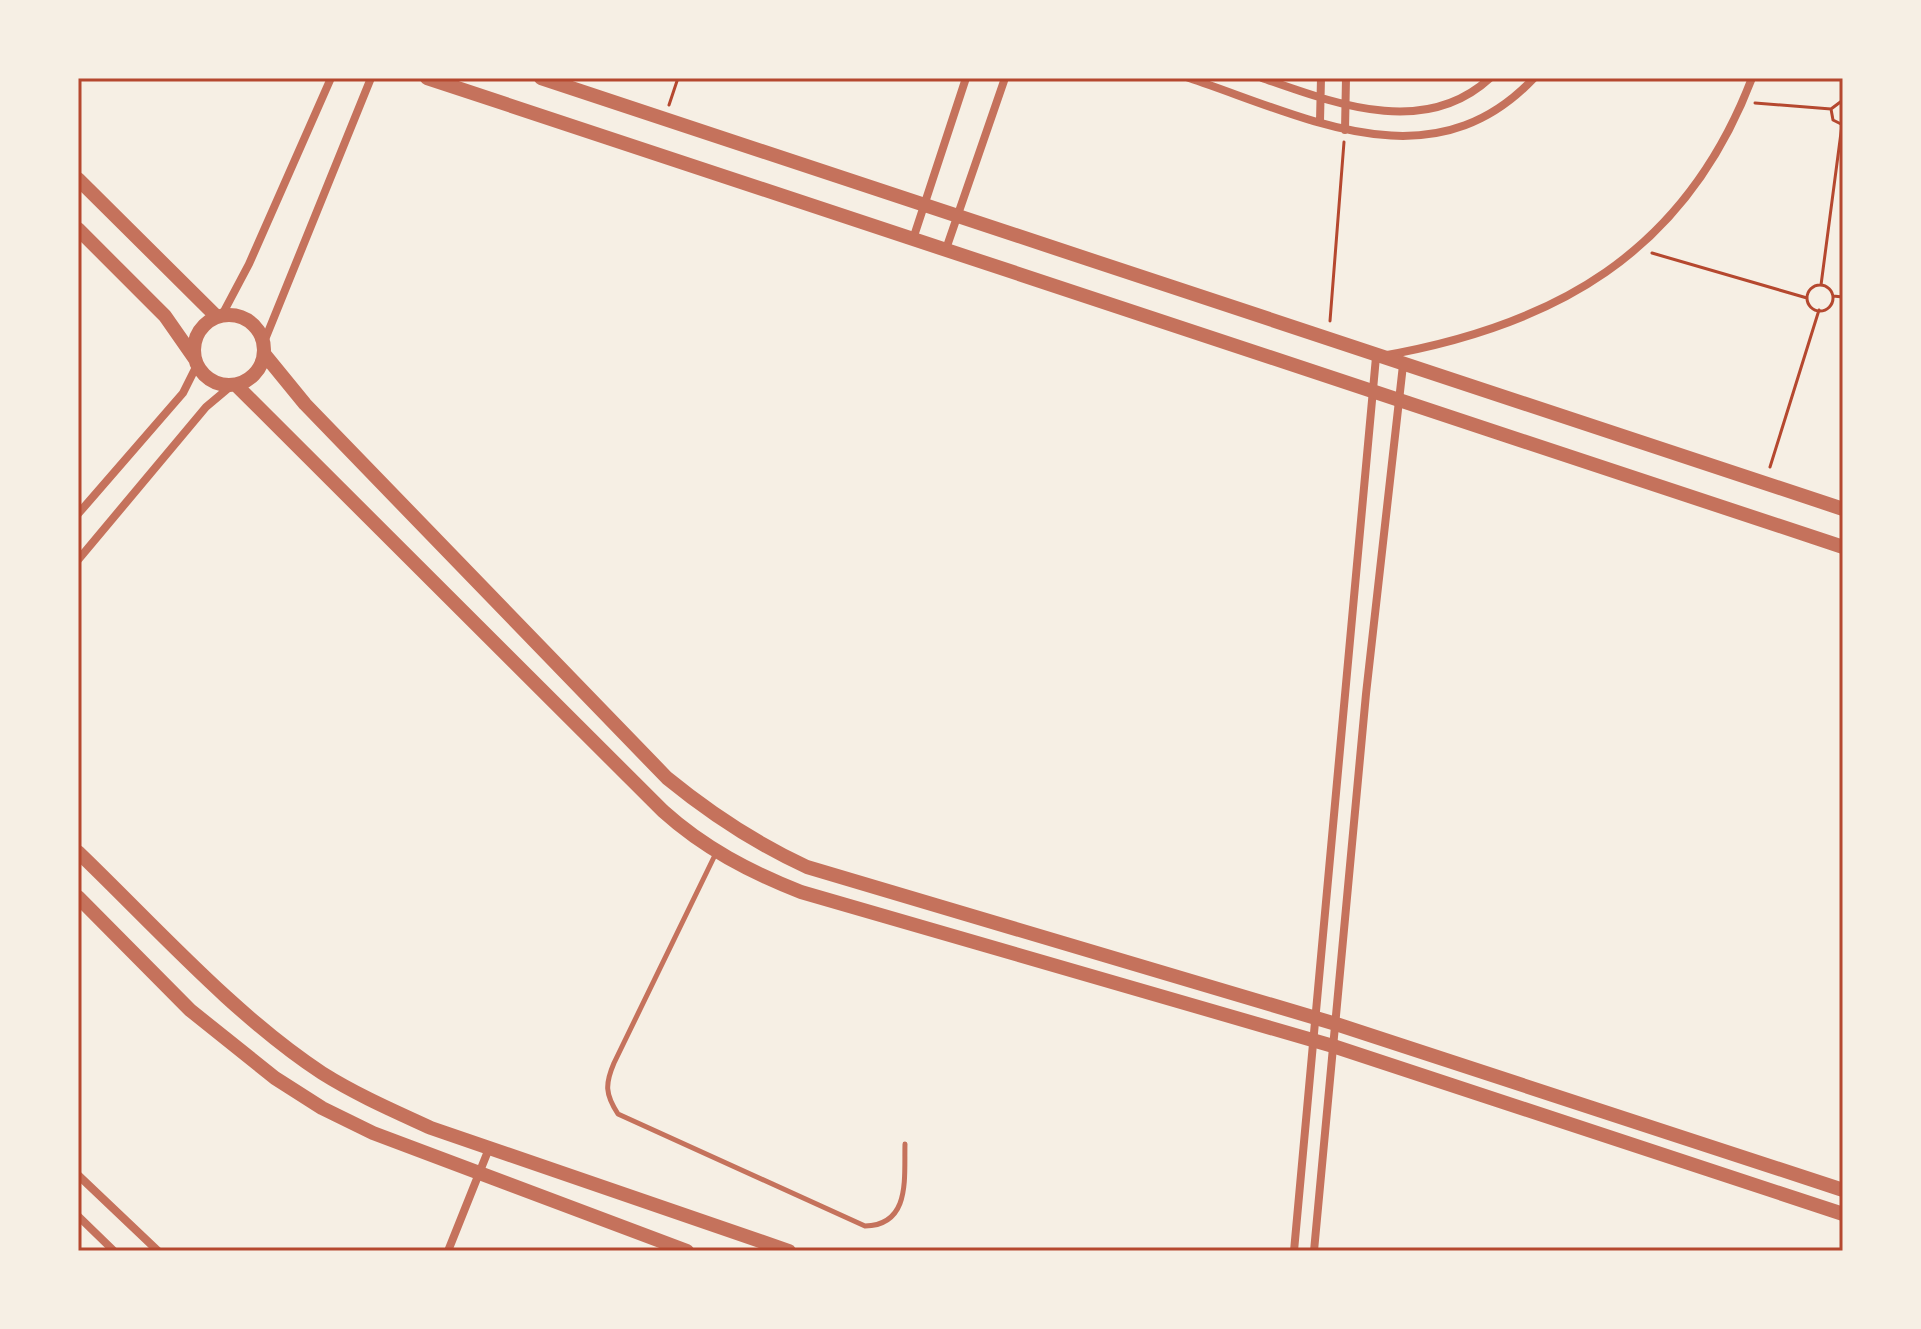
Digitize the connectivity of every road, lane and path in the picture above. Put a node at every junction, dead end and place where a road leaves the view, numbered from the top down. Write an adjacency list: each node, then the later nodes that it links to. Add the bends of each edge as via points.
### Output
1 (331, 78): 36 (street, via 249,264)
2 (371, 78): 38 (street)
3 (427, 78): 28 (street)
4 (541, 78): 20 (street)
5 (678, 78): 20 (path)
6 (966, 78): 25 (street)
7 (1005, 78): 26 (street)
8 (1189, 78): 21 (street)
9 (1262, 78): 15 (street)
10 (1321, 78): 15 (street)
11 (1346, 78): 18 (street)
12 (1490, 78): 18 (street, via 1423,110 1388,113)
13 (1534, 78): 23 (street, via 1489,115 1437,135 1381,137)
14 (1752, 78): 17 (street)
15 (1320, 98): 18 (street); 21 (street)
16 (1843, 100): 19 (path)
17 (1743, 101): 19 (path); 29 (street, via 1714,158 1684,199)
18 (1346, 106): 23 (street)
19 (1831, 109): 22 (path, via 1833,120)
20 (664, 119): 25 (street)
21 (1320, 121): 23 (street)
22 (1842, 125): 31 (path)
23 (1345, 130): 37 (path)
24 (78, 179): 36 (street)
25 (924, 205): 26 (street); 28 (street)
26 (957, 217): 30 (street); 37 (street)
27 (78, 229): 40 (street, via 165,316)
28 (913, 239): 30 (street)
29 (1636, 248): 34 (path); 39 (street, via 1568,298 1522,319 1424,349)
30 (946, 249): 43 (street)
31 (1821, 285): 32 (path); 34 (path, via 1811,288)
32 (1833, 296): 33 (path); 35 (path, via 1830,305)
33 (1843, 297)
34 (1807, 298): 35 (path)
35 (1819, 310): 45 (path)
36 (220, 316): 38 (street, via 243,317 260,332); 40 (street, via 200,329)
37 (1329, 339): 39 (street)
38 (264, 349): 42 (street, via 252,378); 53 (street, via 305,404 667,778 733,829 807,867)
39 (1376, 357): 41 (street); 43 (street)
40 (196, 362): 42 (street, via 210,380); 47 (street, via 183,393)
41 (1403, 365): 44 (street); 45 (street)
42 (234, 385): 49 (street, via 206,407); 51 (street, via 663,811)
43 (1373, 390): 44 (street); 53 (street)
44 (1399, 399): 48 (street); 54 (street)
45 (1766, 482): 46 (street)
46 (1843, 509)
47 (78, 514)
48 (1843, 547)
49 (78, 560)
50 (78, 852): 58 (street, via 273,1037 322,1073 431,1128)
51 (716, 852): 55 (street, via 801,892); 57 (lane, via 606,1080 606,1097 618,1114 865,1226 878,1226 894,1216 903,1202)
52 (78, 897): 59 (street, via 190,1010 275,1078 373,1133)
53 (1314, 1018): 54 (street); 55 (street)
54 (1336, 1024): 56 (street); 61 (street)
55 (1313, 1040): 56 (street); 69 (street)
56 (1333, 1046): 62 (street); 70 (street)
57 (905, 1144)
58 (490, 1146): 59 (street); 68 (street)
59 (479, 1173): 66 (street); 67 (street)
60 (78, 1175): 65 (street)
61 (1843, 1190)
62 (1843, 1214)
63 (78, 1216): 64 (street)
64 (114, 1251)
65 (158, 1251)
66 (448, 1251)
67 (687, 1251)
68 (789, 1251)
69 (1294, 1251)
70 (1314, 1251)

